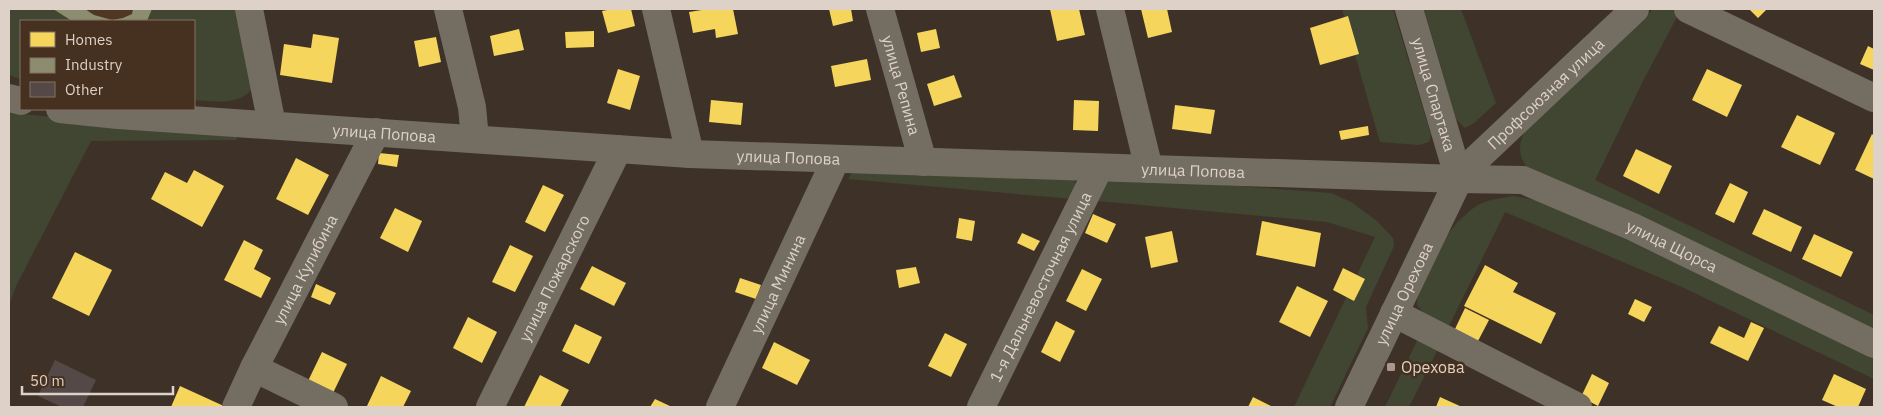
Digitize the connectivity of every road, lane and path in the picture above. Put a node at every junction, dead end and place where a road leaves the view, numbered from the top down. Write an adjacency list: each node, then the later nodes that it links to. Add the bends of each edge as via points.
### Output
1 (249, 9): 11 (street)
2 (448, 9): 13 (street, via 472,107)
3 (656, 9): 15 (street)
4 (880, 9): 17 (street, улица Репина)
5 (1110, 9): 19 (street)
6 (1409, 9): 20 (street, улица Спартака)
7 (1635, 9): 20 (street, Профсоюзная улица, via 1472,163)
8 (1688, 9): 9 (street)
9 (1874, 98)
10 (70, 110): 11 (street, улица Попова)
11 (272, 125): 12 (street, улица Попова)
12 (376, 132): 13 (street, улица Попова); 23 (street, улица Кулибина)
13 (475, 139): 14 (street, улица Попова)
14 (618, 149): 15 (street, улица Попова); 26 (street, улица Пожарского)
15 (690, 154): 16 (street, улица Попова)
16 (836, 159): 17 (street, улица Попова); 27 (street, улица Минина)
17 (923, 162): 18 (street, улица Попова)
18 (1099, 168): 19 (street, улица Попова); 28 (street, 1-я Дальневосточная улица)
19 (1148, 169): 20 (street, улица Попова)
20 (1459, 180): 21 (street, улица Орехова); 22 (street, улица Щорса, via 1523,180 1633,227)
21 (1394, 313): 29 (street, улица Орехова); 30 (street)
22 (1874, 344)
23 (254, 368): 24 (street, улица Кулибина); 25 (street)
24 (236, 407)
25 (334, 407)
26 (490, 407)
27 (720, 407)
28 (981, 407)
29 (1349, 407)
30 (1578, 407)

